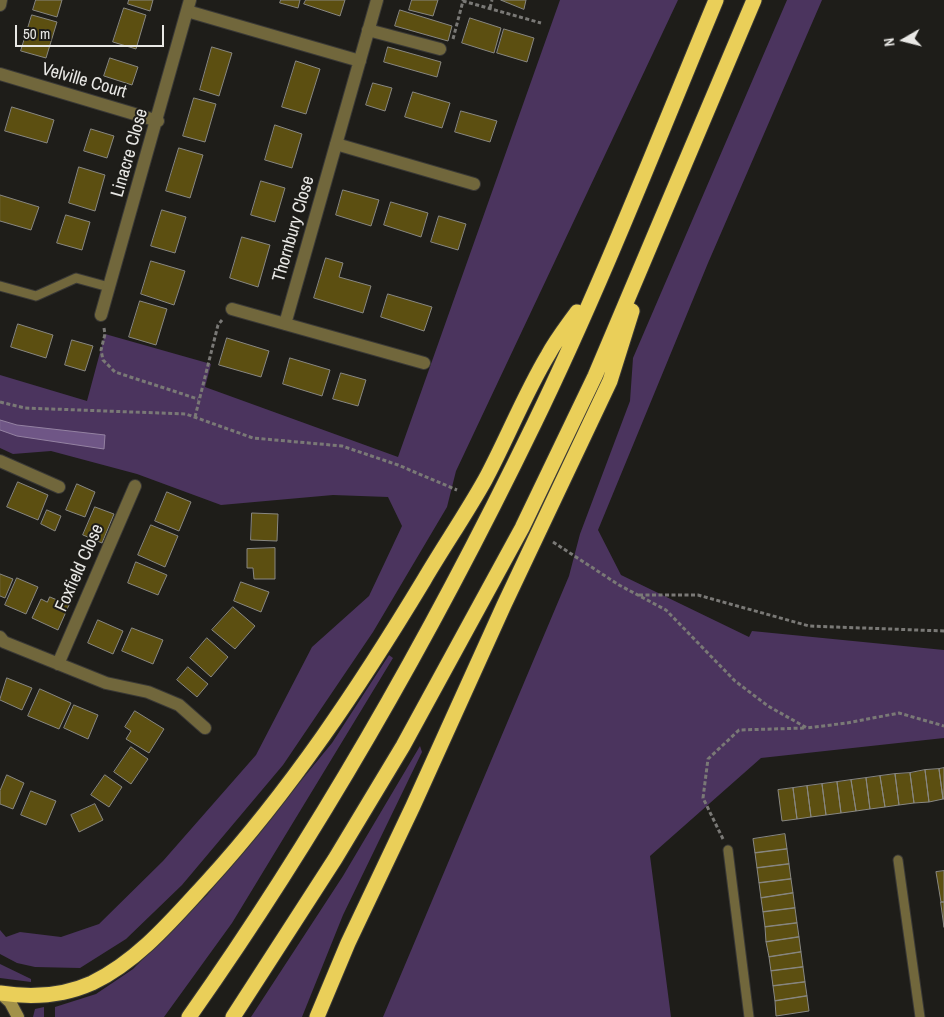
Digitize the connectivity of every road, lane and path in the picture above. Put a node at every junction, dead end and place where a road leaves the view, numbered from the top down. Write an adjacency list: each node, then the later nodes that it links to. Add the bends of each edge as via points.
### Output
1 (1, 0): 6 (street)
2 (377, 0): 10 (street, Thornbury Close)
3 (492, 0): 8 (path)
4 (716, 0): 18 (highway)
5 (754, 0): 17 (highway)
6 (0, 5)
7 (189, 6): 12 (street); 14 (street, Linacre Close)
8 (490, 8): 9 (path); 11 (path, via 463,1 451,46)
9 (541, 23)
10 (368, 30): 11 (street); 12 (street, Thornbury Close)
11 (440, 49)
12 (360, 61): 15 (street, Thornbury Close)
13 (0, 74): 14 (street, Velville Court)
14 (158, 121): 20 (street, Linacre Close)
15 (336, 144): 16 (street); 23 (street, Thornbury Close)
16 (474, 184)
17 (657, 234): 45 (highway, via 522,528 455,654 335,859); 46 (highway, via 610,381 348,942)
18 (600, 278): 42 (highway, via 548,355 484,481 395,628 327,733 228,859 151,940 105,976 84,986 49,995); 44 (highway, via 535,422 459,573 353,765)
19 (0, 286): 20 (lane, via 36,296 76,278)
20 (109, 287): 22 (street, Linacre Close)
21 (232, 309): 23 (street); 25 (path, via 218,325)
22 (101, 315): 25 (path, via 105,334 101,350 103,360 115,372)
23 (285, 324): 24 (street)
24 (424, 364)
25 (198, 399): 27 (path)
26 (0, 402): 27 (path, via 25,408 186,414)
27 (195, 417): 31 (path, via 253,438 342,446)
28 (0, 461): 30 (street)
29 (135, 486): 36 (street, Foxfield Close)
30 (59, 487)
31 (457, 490)
32 (553, 542): 33 (path)
33 (638, 595): 34 (path, via 698,595 809,626); 39 (path, via 666,610 735,681 768,706)
34 (944, 631)
35 (0, 637): 36 (street, via 4,642)
36 (58, 664): 38 (street, via 106,683 148,692 179,705)
37 (944, 726): 39 (path, via 899,712)
38 (205, 728)
39 (806, 728): 40 (path, via 739,730 708,759 703,798)
40 (728, 850): 47 (lane)
41 (898, 860): 48 (lane)
42 (0, 993): 43 (street, via 10,1002)
43 (18, 1017)
44 (189, 1017)
45 (233, 1017)
46 (317, 1017)
47 (749, 1017)
48 (920, 1017)

